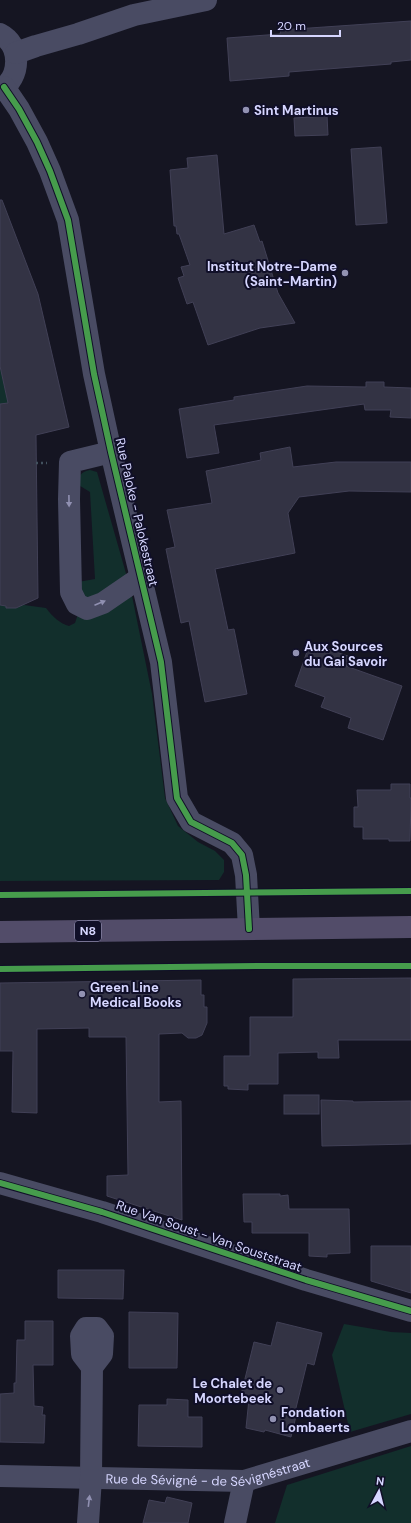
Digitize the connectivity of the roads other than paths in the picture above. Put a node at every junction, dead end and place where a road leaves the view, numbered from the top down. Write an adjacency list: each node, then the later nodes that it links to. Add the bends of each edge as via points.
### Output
1 (134, 0): 4 (street, via 90,16)
2 (206, 0): 4 (street, via 134,15)
3 (0, 34): 5 (street, via 11,43)
4 (78, 34): 5 (street)
5 (16, 53): 6 (street, Rue Paloke - Palokestraat, via 13,78)
6 (2, 88): 7 (street, Rue Paloke - Palokestraat, via 19,109 38,142 68,220 94,374)
7 (111, 452): 8 (street, Rue Paloke - Palokestraat); 8 (street, one-way to 8, via 70,462 71,592 77,604 86,608 103,603)
8 (140, 577): 10 (street, Rue Paloke - Palokestraat, via 161,662 177,798 191,822 232,843 242,855 246,875)
9 (411, 927): 10 (main road, N8)
10 (249, 929): 11 (main road, N8)
11 (0, 932)
12 (0, 1183): 13 (street, Rue Van Soust - Van Souststraat, via 102,1212 298,1278)
13 (411, 1311)
14 (92, 1367): 17 (street)
15 (411, 1431): 18 (street, Rue de Sévigné - de Sévignéstraat)
16 (0, 1476): 17 (street, Rue de Sévigné - de Sévignéstraat)
17 (91, 1478): 18 (street, Rue de Sévigné - de Sévignéstraat); 19 (street, one-way to 17)
18 (244, 1481): 20 (street)
19 (88, 1523)
20 (235, 1523)

